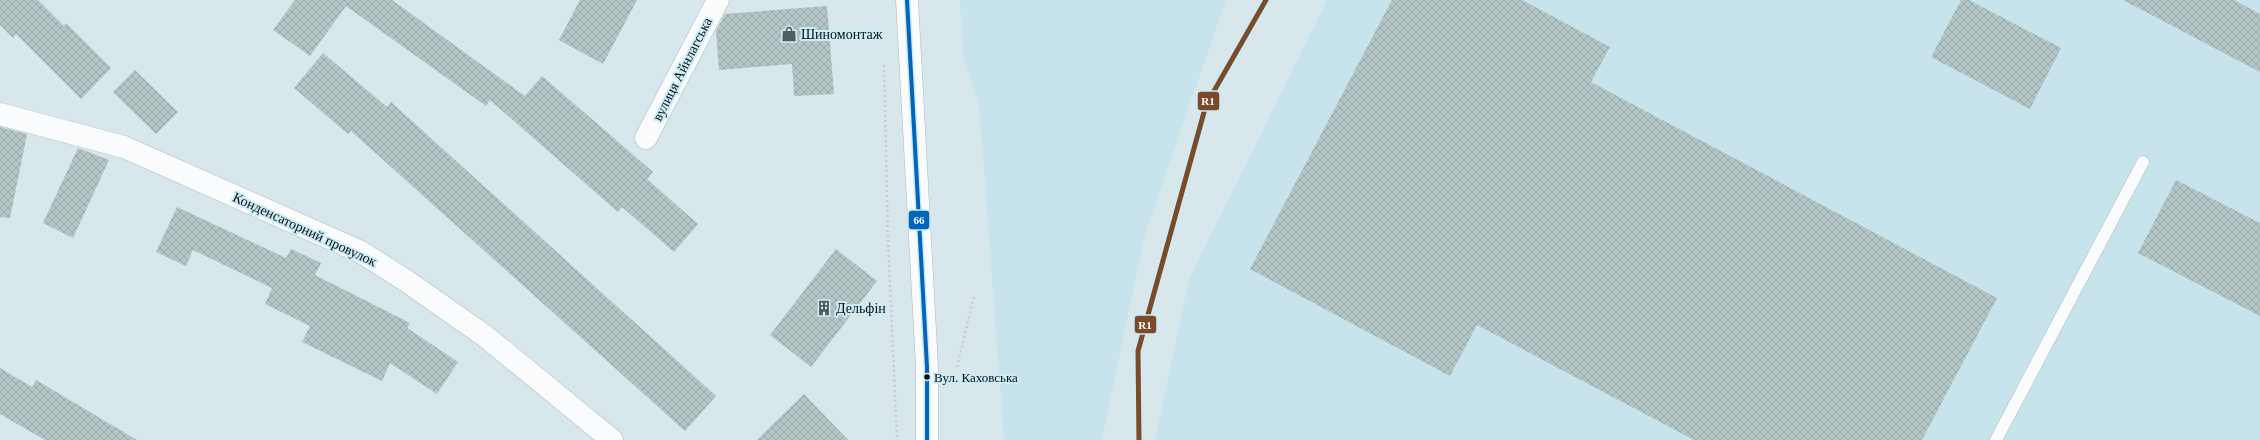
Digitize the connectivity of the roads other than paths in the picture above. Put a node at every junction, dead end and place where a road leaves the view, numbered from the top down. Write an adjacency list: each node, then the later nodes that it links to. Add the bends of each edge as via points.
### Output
1 (718, 0): 4 (street, вулиця Айнлагська)
2 (908, 0): 7 (street, via 927,367)
3 (0, 114): 6 (street, Конденсаторний провулок, via 124,148 361,252 485,336)
4 (646, 138)
5 (2143, 162): 8 (lane)
6 (612, 440)
7 (927, 440)
8 (1996, 440)

